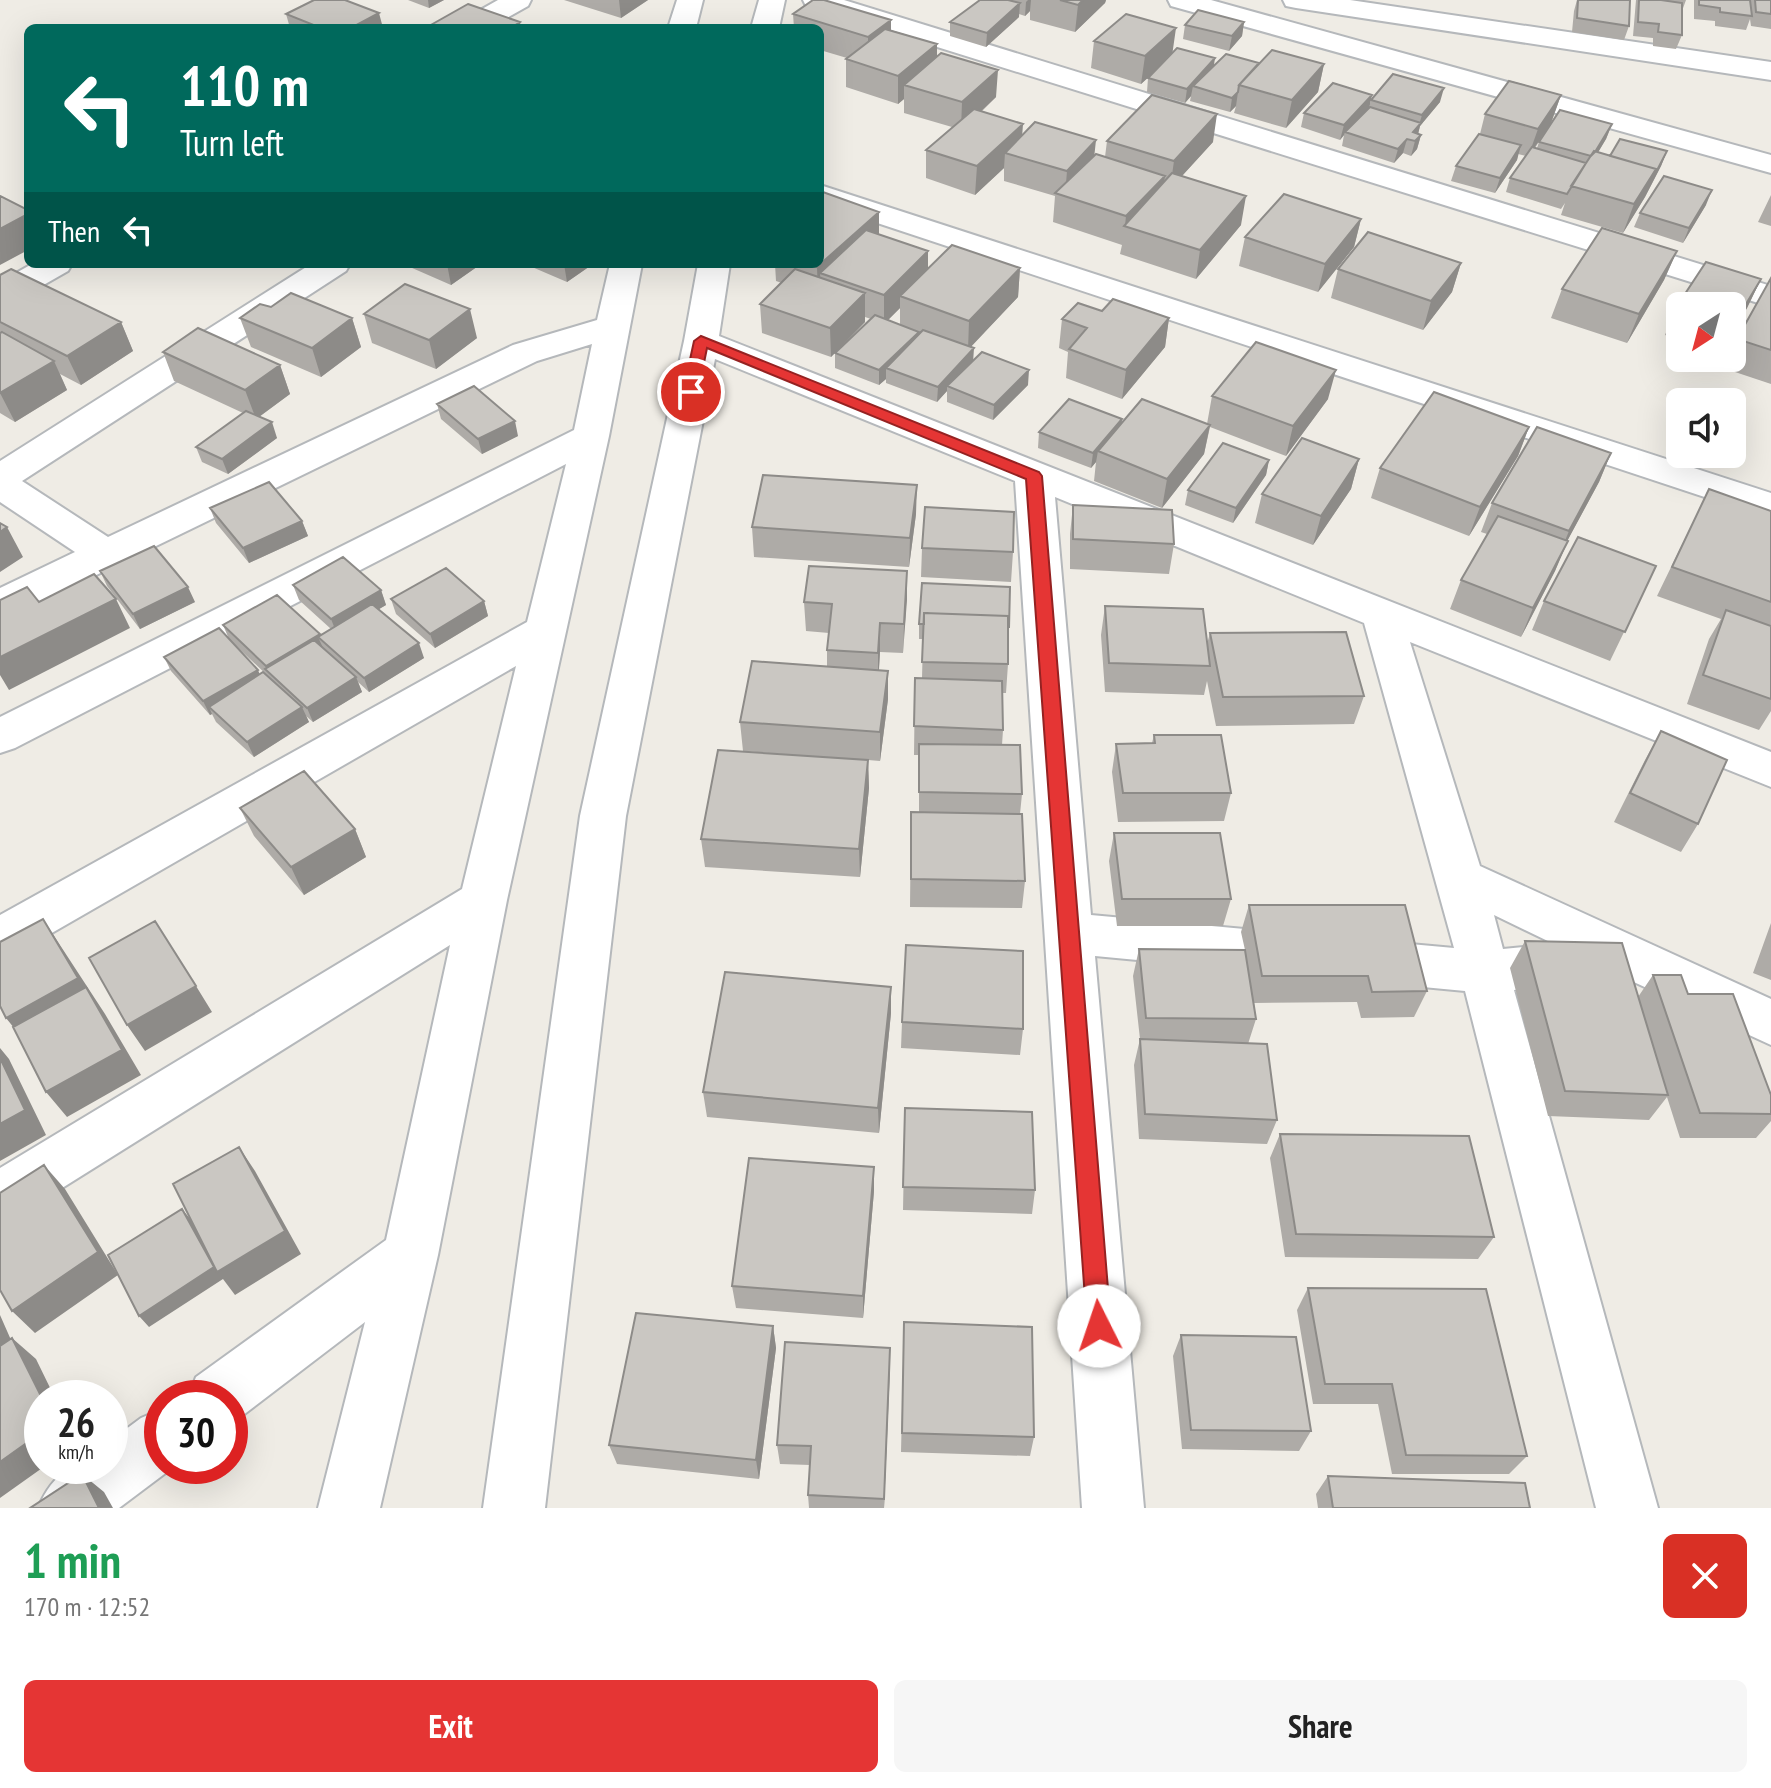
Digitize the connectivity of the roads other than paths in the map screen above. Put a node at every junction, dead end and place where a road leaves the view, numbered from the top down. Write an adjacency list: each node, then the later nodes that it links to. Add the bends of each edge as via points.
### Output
1 (518, 0): 7 (street)
2 (690, 0): 8 (street)
3 (772, 0): 9 (street)
4 (816, 0): 18 (street)
5 (1181, 0): 11 (street)
6 (1296, 0): 10 (street)
7 (476, 24)
8 (683, 24)
9 (766, 24)
10 (1771, 71)
11 (1771, 164)
12 (824, 195): 24 (street)
13 (49, 268): 17 (street)
14 (328, 268): 23 (street)
15 (625, 268): 19 (street)
16 (713, 268): 20 (street)
17 (0, 296)
18 (1771, 297)
19 (611, 327): 21 (street); 25 (street, via 525,353)
20 (701, 341): 22 (street); 44 (street, via 603,816)
21 (591, 436): 28 (street); 29 (street)
22 (1034, 476): 27 (street); 33 (street)
23 (5, 493): 25 (street)
24 (1771, 506)
25 (106, 554): 26 (street)
26 (0, 605)
27 (1382, 616): 30 (street); 31 (street)
28 (545, 631): 32 (street); 34 (street)
29 (0, 736)
30 (1771, 770)
31 (1460, 878): 35 (street); 36 (street)
32 (483, 900): 38 (street); 39 (street)
33 (1069, 933): 36 (street); 45 (street)
34 (0, 939)
35 (1628, 957): 36 (street); 37 (street)
36 (1485, 972): 46 (street)
37 (1771, 1023)
38 (0, 1197)
39 (410, 1255): 40 (street); 43 (street)
40 (241, 1380)
41 (144, 1452): 42 (street)
42 (69, 1508)
43 (349, 1508)
44 (514, 1508)
45 (1113, 1508)
46 (1627, 1508)

